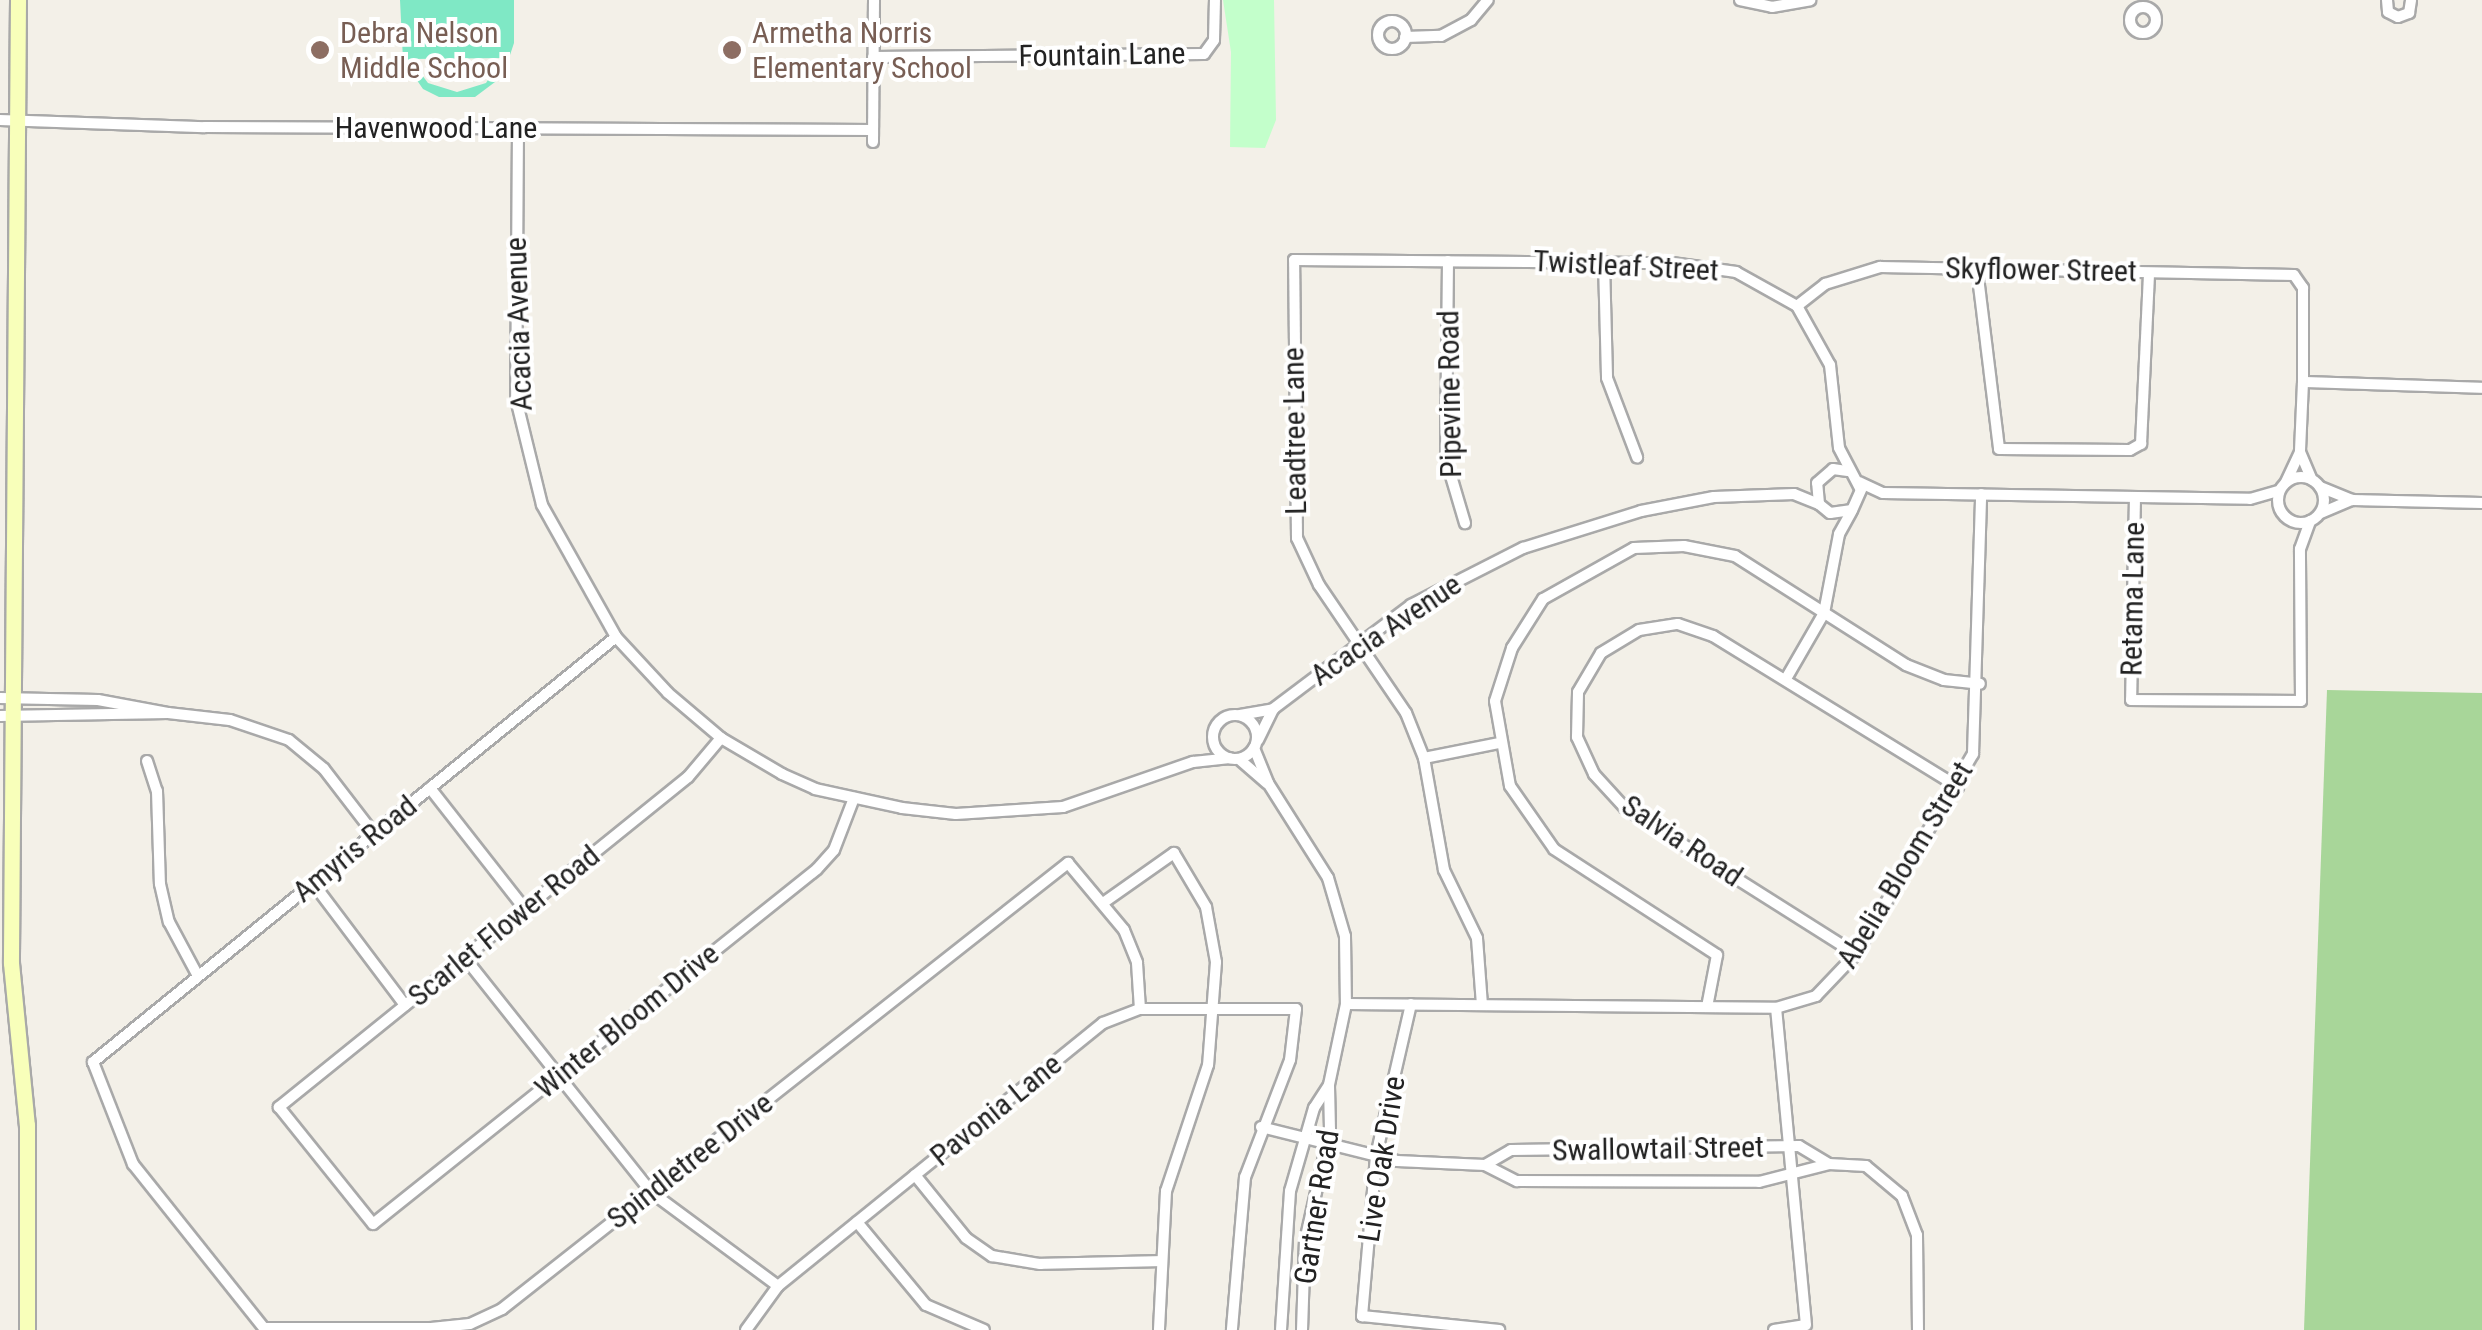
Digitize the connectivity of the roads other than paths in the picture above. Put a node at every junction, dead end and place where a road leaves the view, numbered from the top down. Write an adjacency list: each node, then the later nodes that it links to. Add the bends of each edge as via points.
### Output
1 (18, 0): 12 (main road)
2 (874, 0): 10 (street)
3 (1216, 0): 10 (street, Fountain Lane, via 1209,52)
4 (1488, 0): 9 (street, via 1470,20 1440,36)
5 (1740, 0): 6 (street, via 1772,7)
6 (1810, 0)
7 (2386, 0): 8 (street, via 2388,12 2398,17 2409,13)
8 (2411, 0)
9 (1406, 37)
10 (874, 57): 13 (street, Havenwood Lane, via 873,136)
11 (0, 120): 12 (street, Havenwood Lane)
12 (18, 120): 13 (street, Havenwood Lane); 50 (main road)
13 (518, 128): 46 (street, Acacia Avenue, via 516,399 542,505)
14 (1294, 260): 15 (street, Twistleaf Street); 47 (street, Leadtree Lane, via 1297,538 1319,585)
15 (1448, 261): 16 (street, Twistleaf Street); 42 (street, Pipevine Road, via 1446,459)
16 (1604, 262): 19 (street, Twistleaf Street, via 1736,272); 24 (street, via 1604,362)
17 (1977, 269): 18 (street, Skyflower Street); 18 (street, via 1999,449 2130,450 2145,432); 19 (street, Skyflower Street, via 1857,271)
18 (2150, 272): 20 (street, Skyflower Street, via 2294,275 2303,288)
19 (1797, 306): 22 (street, via 1830,365)
20 (2303, 382): 21 (street); 23 (street)
21 (2482, 388)
22 (1839, 448): 25 (street); 26 (street)
23 (2300, 452): 29 (street); 30 (street)
24 (1636, 456)
25 (1848, 470): 26 (street); 27 (street)
26 (1826, 472): 28 (street)
27 (1860, 482): 31 (street); 39 (street)
28 (1817, 483): 32 (street, Acacia Avenue); 38 (street)
29 (2316, 484): 30 (street); 36 (street); 41 (street, via 2324,497)
30 (2282, 487): 35 (street); 40 (street)
31 (1883, 493): 33 (street); 39 (street)
32 (1794, 494): 38 (street, Acacia Avenue); 47 (street, Acacia Avenue, via 1714,498 1568,532 1447,585)
33 (1981, 494): 34 (street); 49 (street, Abelia Bloom Street)
34 (2134, 497): 35 (street); 44 (street, Retama Lane, via 2131,700 2301,701)
35 (2250, 498): 40 (street)
36 (2352, 500): 37 (street); 41 (street)
37 (2482, 504)
38 (1821, 506): 39 (street); 43 (street)
39 (1854, 508): 43 (street)
40 (2283, 515): 41 (street); 44 (street)
41 (2314, 518): 44 (street)
42 (1466, 524)
43 (1839, 534): 45 (street)
44 (2300, 549)
45 (1824, 613): 48 (street); 49 (street, via 1906,664 1944,680); 57 (street, via 1735,556 1684,546 1634,548 1543,599 1512,648 1495,702)
46 (616, 637): 55 (street, Acacia Avenue); 65 (street, Amyris Road)
47 (1361, 642): 51 (street, Acacia Avenue); 60 (street, Leadtree Lane, via 1406,713)
48 (1788, 676): 64 (street, Salvia Road); 71 (street, Salvia Road, via 1678,624 1639,630 1601,653 1578,692 1578,737 1594,774 1624,808)
49 (1980, 684): 64 (street, Abelia Bloom Street, via 1973,754)
50 (7, 698): 52 (street, via 98,700); 54 (main road)
51 (1273, 710): 53 (street); 58 (street)
52 (168, 713): 54 (street); 67 (street, via 230,720 289,740 324,769)
53 (1238, 715): 56 (street, via 1216,724); 58 (street, via 1254,724)
54 (7, 716): 99 (main road, via 11,963 27,1125)
55 (722, 738): 66 (street, Acacia Avenue, via 782,774); 70 (street, Scarlet Flower Road, via 688,777)
56 (1212, 741): 59 (street); 62 (street)
57 (1499, 743): 60 (street); 79 (street, via 1510,786 1554,848 1717,955)
58 (1256, 744): 59 (street); 63 (street)
59 (1235, 758): 62 (street); 63 (street)
60 (1424, 758): 76 (street, Leadtree Lane, via 1444,870 1477,938)
61 (148, 762): 73 (street, via 157,792 164,903)
62 (1192, 762): 66 (street, Acacia Avenue, via 1107,796 1015,813 956,814)
63 (1268, 783): 74 (street, Gartner Road, via 1328,878 1345,936)
64 (1958, 787): 71 (street, Abelia Bloom Street)
65 (430, 788): 67 (street, Amyris Road); 70 (street)
66 (854, 798): 82 (street, Winter Bloom Drive, via 834,850 817,870)
67 (374, 834): 68 (street, Amyris Road)
68 (313, 883): 73 (street, Amyris Road); 77 (street)
69 (1103, 903): 78 (street, via 1137,963); 81 (street, via 1174,853 1206,907); 93 (street, Spindletree Drive, via 1068,864)
70 (526, 909): 72 (street, Scarlet Flower Road)
71 (1856, 954): 80 (street, Abelia Bloom Street, via 1816,996)
72 (465, 958): 77 (street, Scarlet Flower Road); 82 (street)
73 (198, 976): 98 (street, Amyris Road, via 94,1062 133,1164)
74 (1346, 1004): 75 (street, Abelia Bloom Street); 83 (street, Gartner Road)
75 (1411, 1004): 76 (street, Abelia Bloom Street); 88 (street, Live Oak Drive)
76 (1482, 1005): 79 (street, Abelia Bloom Street)
77 (406, 1006): 95 (street, Scarlet Flower Road, via 279,1107)
78 (1140, 1008): 81 (street, Pavonia Lane); 91 (street, Pavonia Lane, via 1103,1023)
79 (1707, 1008): 80 (street, Abelia Bloom Street)
80 (1776, 1008): 87 (street)
81 (1217, 1009): 84 (street, Pavonia Lane, via 1296,1009 1290,1060); 96 (street, via 1208,1065 1166,1191)
82 (558, 1076): 93 (street); 95 (street, Winter Bloom Drive)
83 (1329, 1085): 85 (street, Gartner Road); 86 (street, Gartner Road)
84 (1260, 1128): 85 (street, Swallowtail Street); 103 (street, via 1235,1244)
85 (1304, 1138): 86 (street, Swallowtail Street); 104 (street, Gartner Road, via 1282,1237)
86 (1326, 1144): 88 (street, Swallowtail Street); 105 (street, Gartner Road, via 1306,1241)
87 (1787, 1148): 89 (street, Swallowtail Street, via 1810,1149); 90 (street, Swallowtail Street, via 1511,1150); 92 (street)
88 (1376, 1156): 90 (street, Swallowtail Street); 106 (street, Live Oak Drive, via 1362,1316)
89 (1829, 1164): 92 (street, Swallowtail Street); 108 (street, Swallowtail Street, via 1866,1166 1902,1196 1917,1234)
90 (1484, 1165): 92 (street, Swallowtail Street, via 1516,1181)
91 (916, 1175): 94 (street, Pavonia Lane); 96 (street, via 966,1238 992,1256 1040,1264)
92 (1790, 1177): 107 (street, via 1806,1325)
93 (651, 1192): 97 (street); 98 (street, Spindletree Drive, via 502,1309 470,1324)
94 (857, 1222): 97 (street, Pavonia Lane); 101 (street, via 926,1305)
95 (372, 1224)
96 (1159, 1261): 102 (street)
97 (778, 1286): 100 (street, Pavonia Lane)
98 (264, 1328)
99 (27, 1330)
100 (746, 1330)
101 (984, 1330)
102 (1159, 1330)
103 (1232, 1330)
104 (1280, 1330)
105 (1302, 1330)
106 (1499, 1330)
107 (1774, 1330)
108 (1918, 1330)

